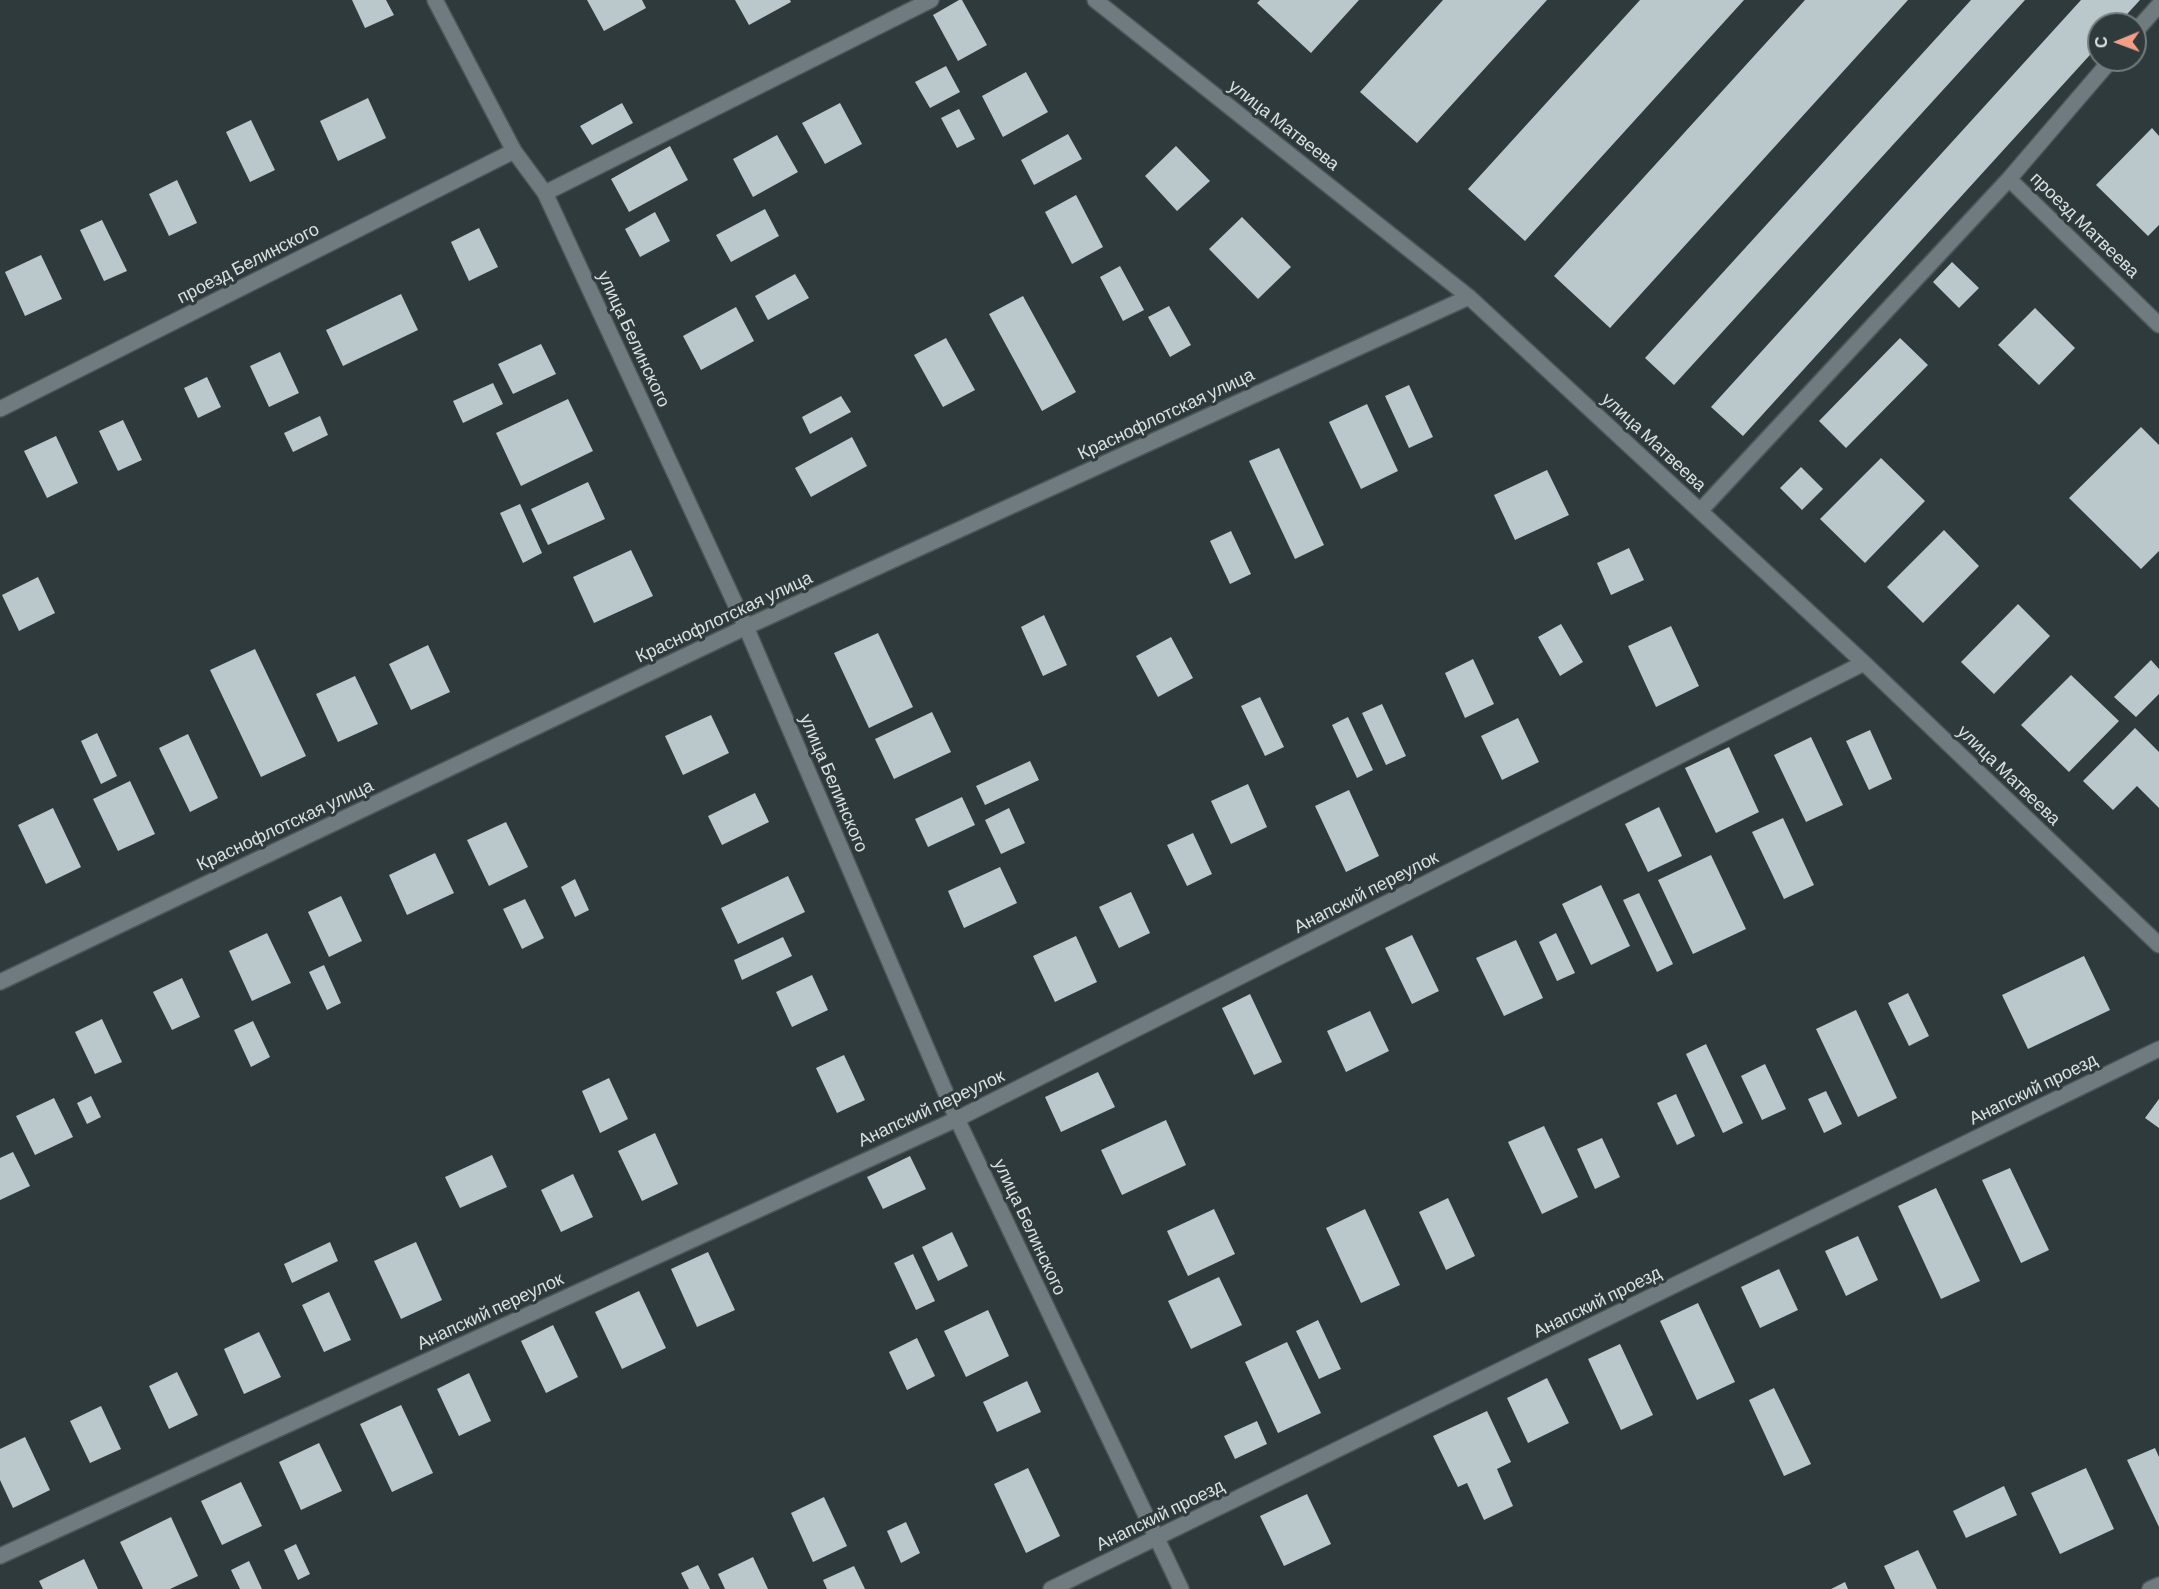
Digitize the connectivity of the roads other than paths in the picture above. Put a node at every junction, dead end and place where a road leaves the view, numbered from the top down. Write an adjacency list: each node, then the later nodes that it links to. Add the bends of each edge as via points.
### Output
1 (435, 0): 7 (lane, улица Белинского)
2 (932, 0): 9 (lane)
3 (1095, 0): 10 (lane, улица Матвеева)
4 (2159, 4): 5 (lane)
5 (2147, 18)
6 (2101, 72): 8 (lane)
7 (514, 151): 9 (lane, улица Белинского); 12 (lane, проезд Белинского)
8 (2009, 178): 11 (lane, проезд Матвеева); 13 (lane)
9 (545, 193): 14 (lane, улица Белинского)
10 (1469, 297): 13 (lane, улица Матвеева); 14 (lane, Краснофлотская улица)
11 (2159, 326)
12 (0, 410)
13 (1700, 511): 15 (lane, улица Матвеева)
14 (746, 627): 17 (lane, Краснофлотская улица); 19 (lane, улица Белинского)
15 (1864, 663): 16 (lane, улица Матвеева); 19 (lane, Анапский переулок)
16 (2159, 945)
17 (0, 982)
18 (2159, 1049): 20 (lane, Анапский проезд)
19 (957, 1119): 20 (lane, улица Белинского); 21 (lane, Анапский переулок)
20 (1157, 1539): 23 (lane, Анапский проезд); 24 (lane, улица Белинского)
21 (0, 1556)
22 (2159, 1585): 25 (lane)
23 (1051, 1589)
24 (1181, 1589)
25 (2150, 1589)

